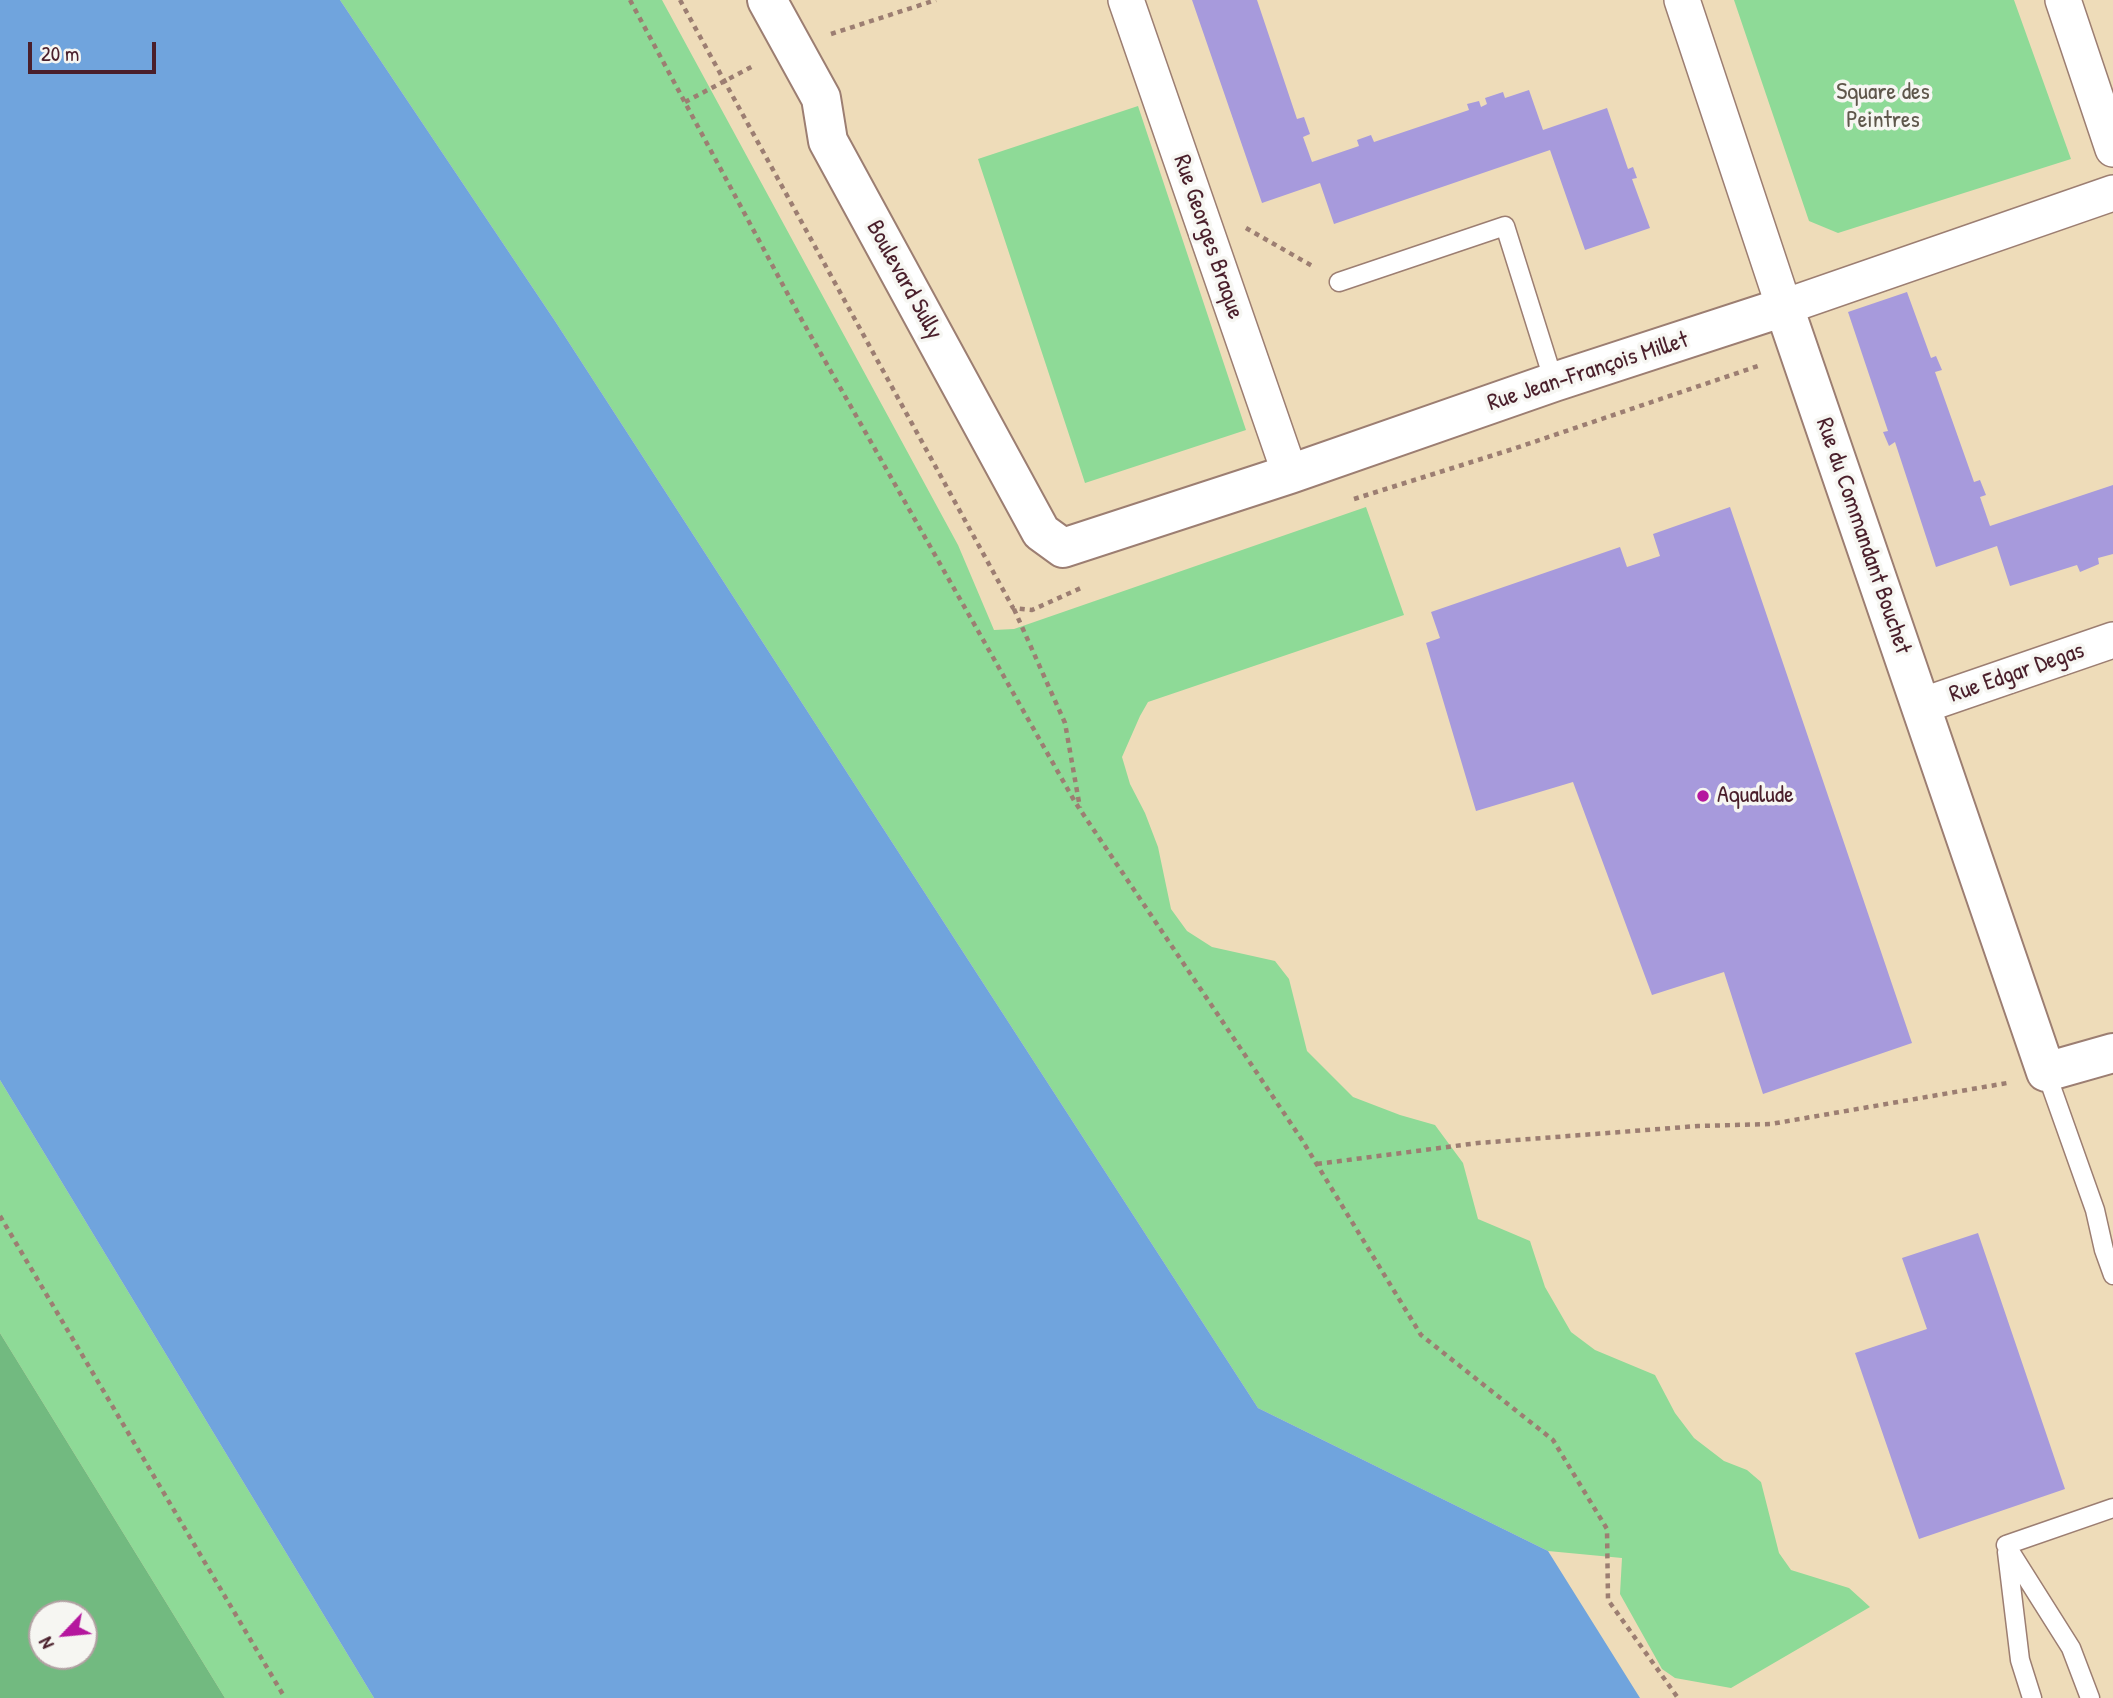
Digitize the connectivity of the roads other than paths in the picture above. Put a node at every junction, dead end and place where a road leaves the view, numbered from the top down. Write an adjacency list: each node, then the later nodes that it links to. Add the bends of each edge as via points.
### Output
1 (767, 0): 11 (street, Boulevard Sully, via 821,98 828,141 1041,532)
2 (1126, 0): 10 (street, Rue Georges Braque)
3 (1682, 0): 8 (street, Rue du Commandant Bouchet)
4 (2063, 0): 5 (street)
5 (2113, 149)
6 (2113, 193): 8 (street, Rue Jean-François Millet)
7 (1339, 282): 9 (lane, via 1505,226)
8 (1784, 307): 9 (street, Rue Jean-François Millet); 13 (street, Rue du Commandant Bouchet)
9 (1554, 383): 10 (street, Rue Jean-François Millet)
10 (1290, 474): 11 (street, Rue Jean-François Millet)
11 (1063, 548)
12 (2113, 640): 13 (street, Rue Edgar Degas)
13 (1921, 706): 15 (street, Rue du Commandant Bouchet)
14 (2113, 1053): 15 (street)
15 (2046, 1072): 16 (lane)
16 (2108, 1248): 17 (lane)
17 (2113, 1275)
18 (2113, 1508): 19 (lane)
19 (2006, 1545): 20 (lane, via 2020,1660); 21 (lane, via 2071,1648)
20 (2032, 1698)
21 (2090, 1698)

